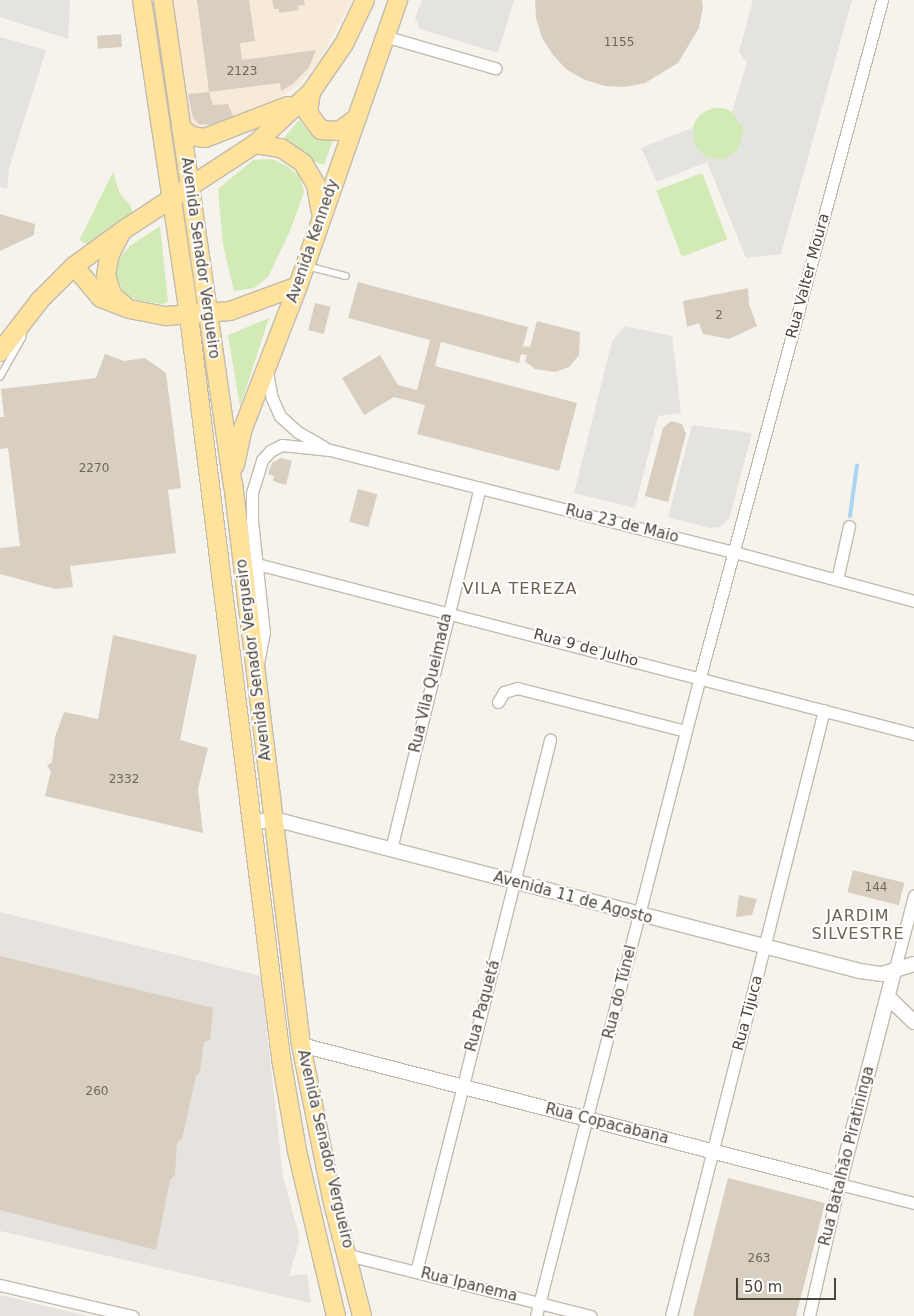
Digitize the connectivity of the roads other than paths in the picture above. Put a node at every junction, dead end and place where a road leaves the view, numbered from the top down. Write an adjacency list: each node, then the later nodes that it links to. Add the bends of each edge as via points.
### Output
1 (142, 0): 13 (main road, Avenida Senador Vergueiro)
2 (163, 0): 10 (main road, Avenida Senador Vergueiro)
3 (365, 0): 8 (main road, via 344,44)
4 (398, 0): 6 (main road, Avenida Kennedy)
5 (882, 0): 31 (street, Rua Valter Moura)
6 (384, 36): 7 (street); 9 (main road, Avenida Kennedy)
7 (495, 68)
8 (309, 94): 9 (main road, via 308,113 321,130 339,131); 10 (main road, via 260,119 209,137 195,137); 11 (main road)
9 (357, 117): 14 (main road, Avenida Kennedy)
10 (182, 128): 12 (main road, Avenida Senador Vergueiro)
11 (255, 144): 12 (main road); 14 (main road, via 281,148 303,163 316,185)
12 (190, 188): 13 (main road); 21 (main road, Avenida Senador Vergueiro)
13 (170, 200): 15 (main road); 22 (main road, Avenida Senador Vergueiro)
14 (321, 215): 16 (main road, Avenida Kennedy)
15 (125, 229): 17 (main road); 20 (main road, via 112,249 106,276 113,296)
16 (305, 265): 18 (lane); 19 (main road, Avenida Kennedy)
17 (74, 266): 20 (main road, via 101,298); 23 (main road)
18 (346, 276)
19 (298, 286): 21 (main road, via 246,306); 25 (main road, Avenida Kennedy)
20 (129, 309): 22 (main road, via 166,316)
21 (208, 315): 22 (main road); 28 (main road, Avenida Senador Vergueiro)
22 (190, 316): 44 (main road, Avenida Senador Vergueiro)
23 (23, 321): 24 (main road); 26 (lane, via 24,335)
24 (0, 352)
25 (266, 368): 27 (street, Rua 23 de Maio, via 272,398 280,416 298,432); 28 (main road, Avenida Kennedy, via 242,430)
26 (0, 377)
27 (330, 450): 29 (street, Rua 23 de Maio); 32 (street, Rua 23 de Maio, via 286,445 270,450 260,464 252,492)
28 (233, 483): 36 (main road, Avenida Senador Vergueiro)
29 (480, 488): 31 (street, Rua 23 de Maio); 35 (street, Rua Vila Queimada)
30 (849, 526): 33 (street)
31 (734, 552): 33 (street, Rua 23 de Maio); 37 (street, Rua do Túnel)
32 (257, 564): 35 (street, Rua 9 de Julho); 36 (street, via 264,633)
33 (836, 580): 34 (street, Rua 23 de Maio)
34 (914, 601)
35 (448, 612): 37 (street, Rua 9 de Julho); 45 (street, Rua Vila Queimada)
36 (256, 672): 43 (main road, Avenida Senador Vergueiro)
37 (700, 677): 39 (street, Rua 9 de Julho); 40 (street, Rua do Túnel)
38 (498, 702): 40 (street, via 504,692 517,688)
39 (824, 710): 41 (street, Rua 9 de Julho); 49 (street, Rua Tijuca)
40 (686, 731): 48 (street, Rua do Túnel)
41 (914, 734)
42 (550, 740): 46 (street, Rua Paquetá)
43 (274, 819): 44 (street, Avenida 11 de Agosto); 45 (street, Avenida 11 de Agosto); 54 (main road, Avenida Senador Vergueiro)
44 (253, 823): 65 (main road, Avenida Senador Vergueiro, via 285,1087)
45 (391, 849): 46 (street, Avenida 11 de Agosto)
46 (515, 882): 48 (street, Avenida 11 de Agosto); 55 (street, Rua Paquetá)
47 (914, 896): 51 (street)
48 (639, 916): 49 (street, Avenida 11 de Agosto); 56 (street, Rua do Túnel)
49 (766, 948): 51 (street, Avenida 11 de Agosto, via 876,974); 57 (street, Rua Tijuca)
50 (914, 964): 51 (street)
51 (894, 972): 52 (street, Rua Batalhão Piratininga)
52 (888, 997): 53 (street); 58 (street, Rua Batalhão Piratininga)
53 (914, 1022)
54 (301, 1045): 55 (street, Rua Copacabana); 60 (main road, Avenida Senador Vergueiro, via 331,1194)
55 (462, 1087): 56 (street, Rua Copacabana); 61 (street, Rua Paquetá)
56 (587, 1119): 57 (street, Rua Copacabana); 63 (street, Rua do Túnel)
57 (712, 1151): 58 (street, Rua Copacabana); 69 (street, Rua Tijuca)
58 (839, 1184): 59 (street, Rua Copacabana); 70 (street, Rua Batalhão Piratininga)
59 (914, 1204)
60 (348, 1255): 61 (street, Rua Ipanema); 66 (main road, Avenida Senador Vergueiro)
61 (416, 1272): 63 (street, Rua Ipanema)
62 (0, 1285): 64 (street)
63 (540, 1303): 67 (street, Rua do Túnel); 68 (street, Rua Ipanema)
64 (132, 1316)
65 (336, 1316)
66 (362, 1316)
67 (536, 1316)
68 (590, 1316)
69 (671, 1316)
70 (809, 1316)

